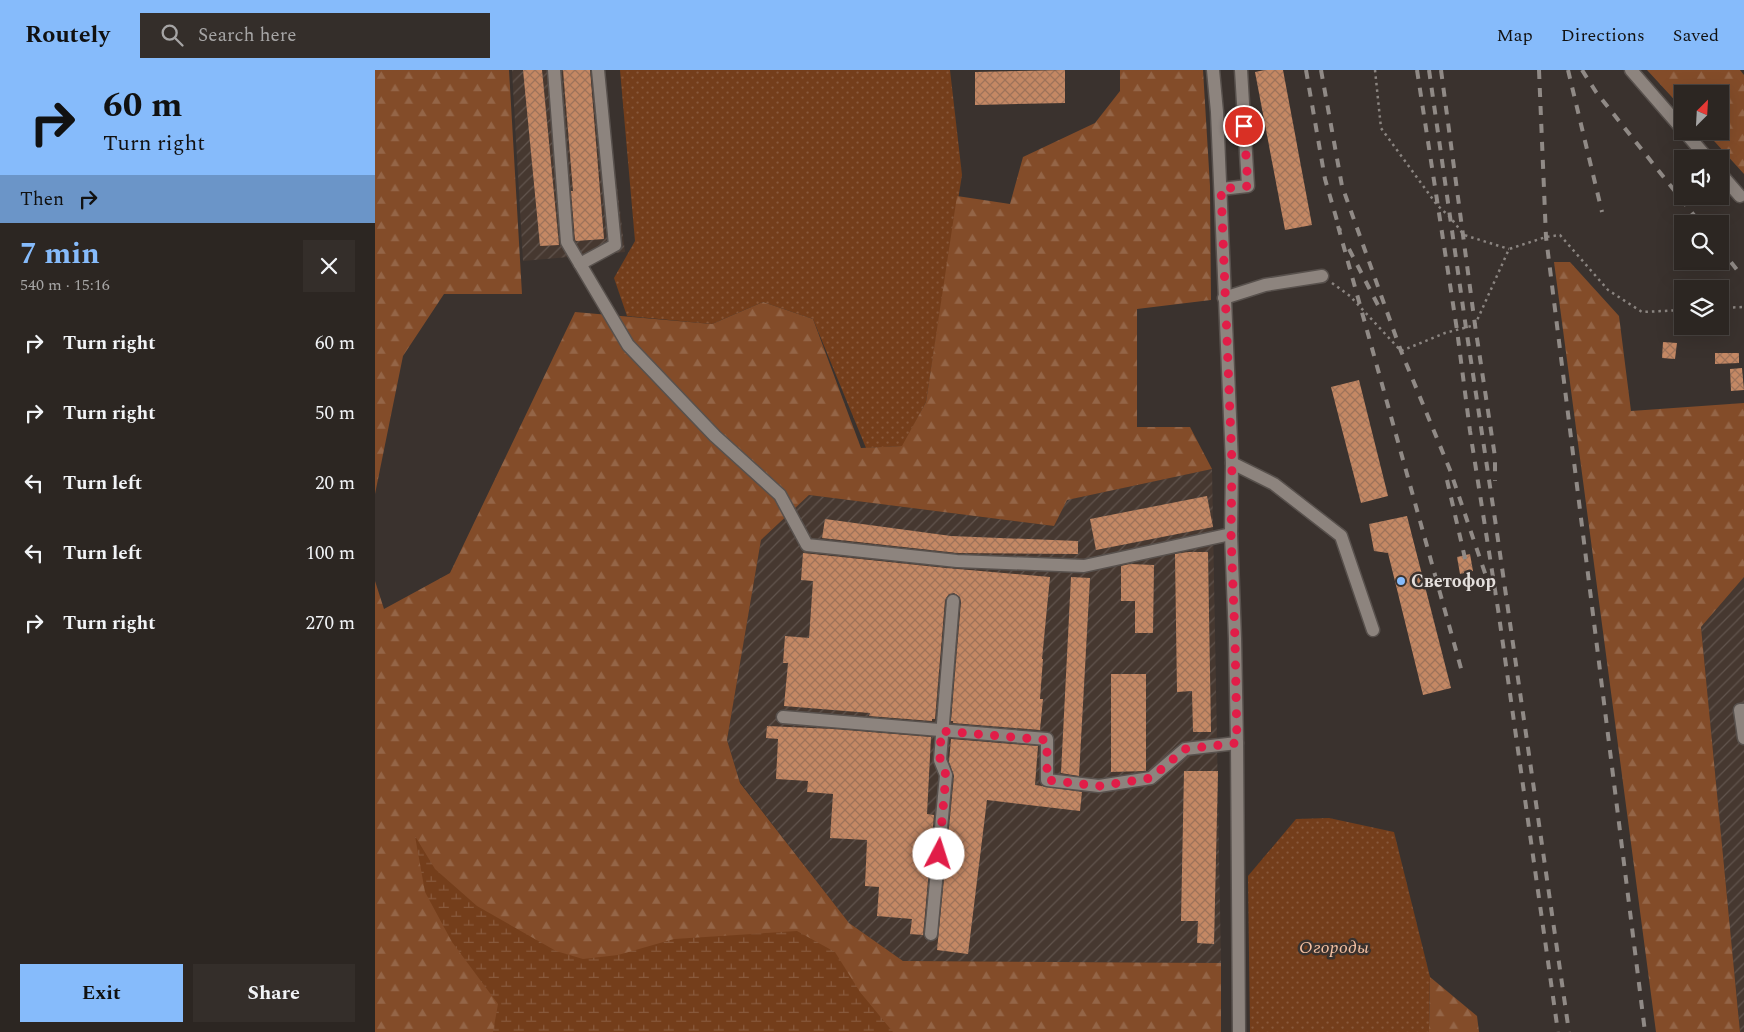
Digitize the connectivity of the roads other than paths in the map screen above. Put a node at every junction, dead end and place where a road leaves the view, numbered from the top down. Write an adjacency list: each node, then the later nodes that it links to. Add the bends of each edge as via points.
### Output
1 (554, 70): 12 (street, via 567,242)
2 (598, 70): 12 (street, via 615,244)
3 (1213, 70): 10 (street)
4 (1241, 70): 10 (street, via 1248,186)
5 (1631, 70): 6 (street)
6 (1674, 120)
7 (1692, 140): 8 (street)
8 (1700, 150)
9 (1729, 183): 11 (street)
10 (1221, 189): 14 (street)
11 (1740, 196)
12 (580, 264): 16 (street, via 628,345 715,436 781,495 807,545 957,561 1084,566)
13 (1322, 276): 14 (street, via 1265,284)
14 (1224, 298): 15 (street)
15 (1232, 464): 16 (street); 18 (street, via 1274,484 1341,536)
16 (1231, 534): 23 (street)
17 (953, 601): 21 (street)
18 (1373, 630)
19 (1744, 710): 22 (street, via 1741,710)
20 (783, 717): 21 (street)
21 (941, 731): 23 (street, via 1047,740 1047,780 1099,786 1151,778 1185,749); 24 (street, via 940,760 946,775)
22 (1744, 738)
23 (1237, 743): 25 (street)
24 (931, 934)
25 (1239, 1032)

